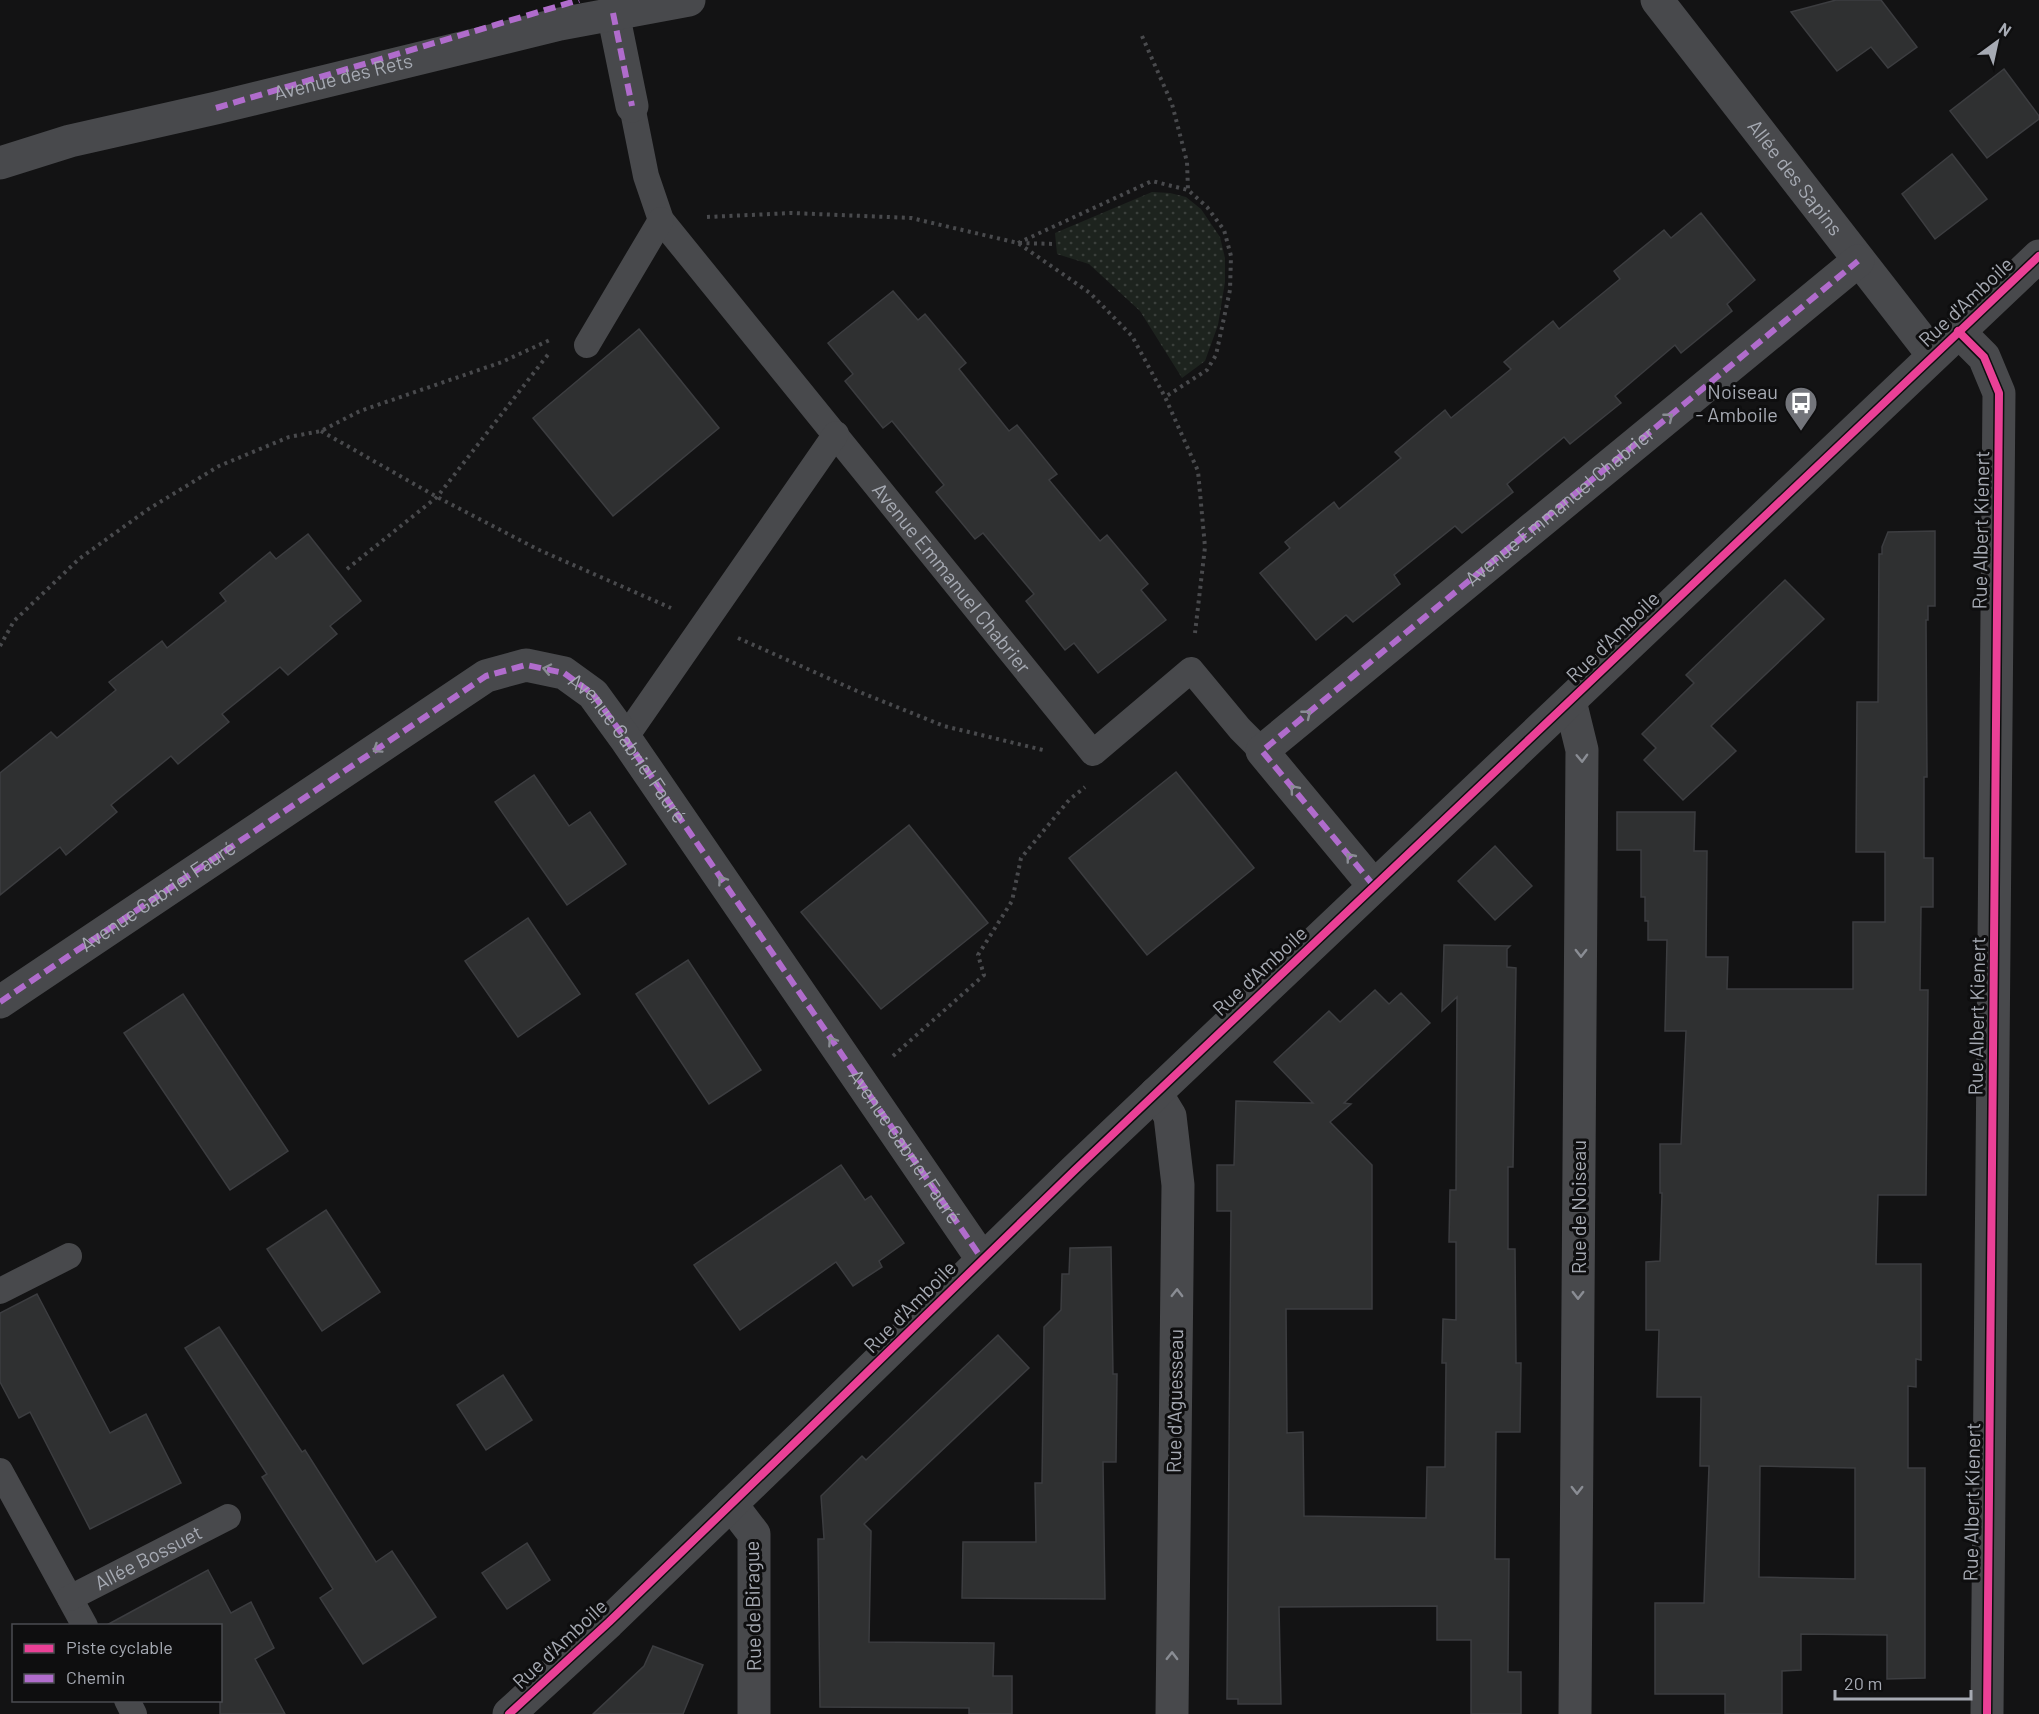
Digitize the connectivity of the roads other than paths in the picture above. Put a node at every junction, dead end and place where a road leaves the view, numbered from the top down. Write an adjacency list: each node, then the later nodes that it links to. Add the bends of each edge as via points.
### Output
1 (689, 0): 3 (street, Avenue des Rets)
2 (1657, 0): 8 (street, Allée des Sapins)
3 (613, 13): 4 (street, Avenue Emmanuel Chabrier); 5 (street, Avenue des Rets, via 70,141)
4 (632, 106): 6 (lane, Avenue Emmanuel Chabrier, via 646,176)
5 (0, 163)
6 (661, 220): 10 (lane); 12 (lane, Avenue Emmanuel Chabrier)
7 (2039, 256): 9 (street, Rue d'Amboile)
8 (1858, 261): 11 (street, Allée des Sapins); 15 (street, Avenue Emmanuel Chabrier, one-way to 8)
9 (1958, 331): 11 (street, Rue d'Amboile); 31 (street, Rue Albert Kienert, via 1984,357 1999,393)
10 (587, 345)
11 (1933, 355): 13 (street, Rue d'Amboile)
12 (836, 434): 14 (lane); 15 (lane, Avenue Emmanuel Chabrier, via 1093,753 1191,670)
13 (1570, 700): 16 (street, Rue d'Amboile); 30 (street, Rue de Noiseau, one-way to 30, via 1582,750)
14 (625, 738): 17 (street, Avenue Gabriel Fauré, one-way to 17, via 593,693 564,673 526,665 486,676); 20 (street, Avenue Gabriel Fauré, one-way to 14)
15 (1262, 751): 16 (street, one-way to 15)
16 (1374, 886): 18 (street, Rue d'Amboile)
17 (0, 1002)
18 (1156, 1093): 20 (street, Rue d'Amboile); 29 (street, Rue d'Aguesseau, one-way to 18, via 1178,1185 1170,1116)
19 (69, 1256): 21 (lane)
20 (982, 1259): 23 (street, Rue d'Amboile)
21 (0, 1291)
22 (0, 1471): 25 (lane)
23 (731, 1504): 27 (street, Rue d'Amboile); 28 (street, Rue de Birague, via 754,1534)
24 (228, 1517): 25 (lane, Allée Bossuet)
25 (70, 1598): 26 (lane)
26 (84, 1624)
27 (509, 1714)
28 (754, 1714)
29 (1172, 1714)
30 (1575, 1714)
31 (1987, 1714)

